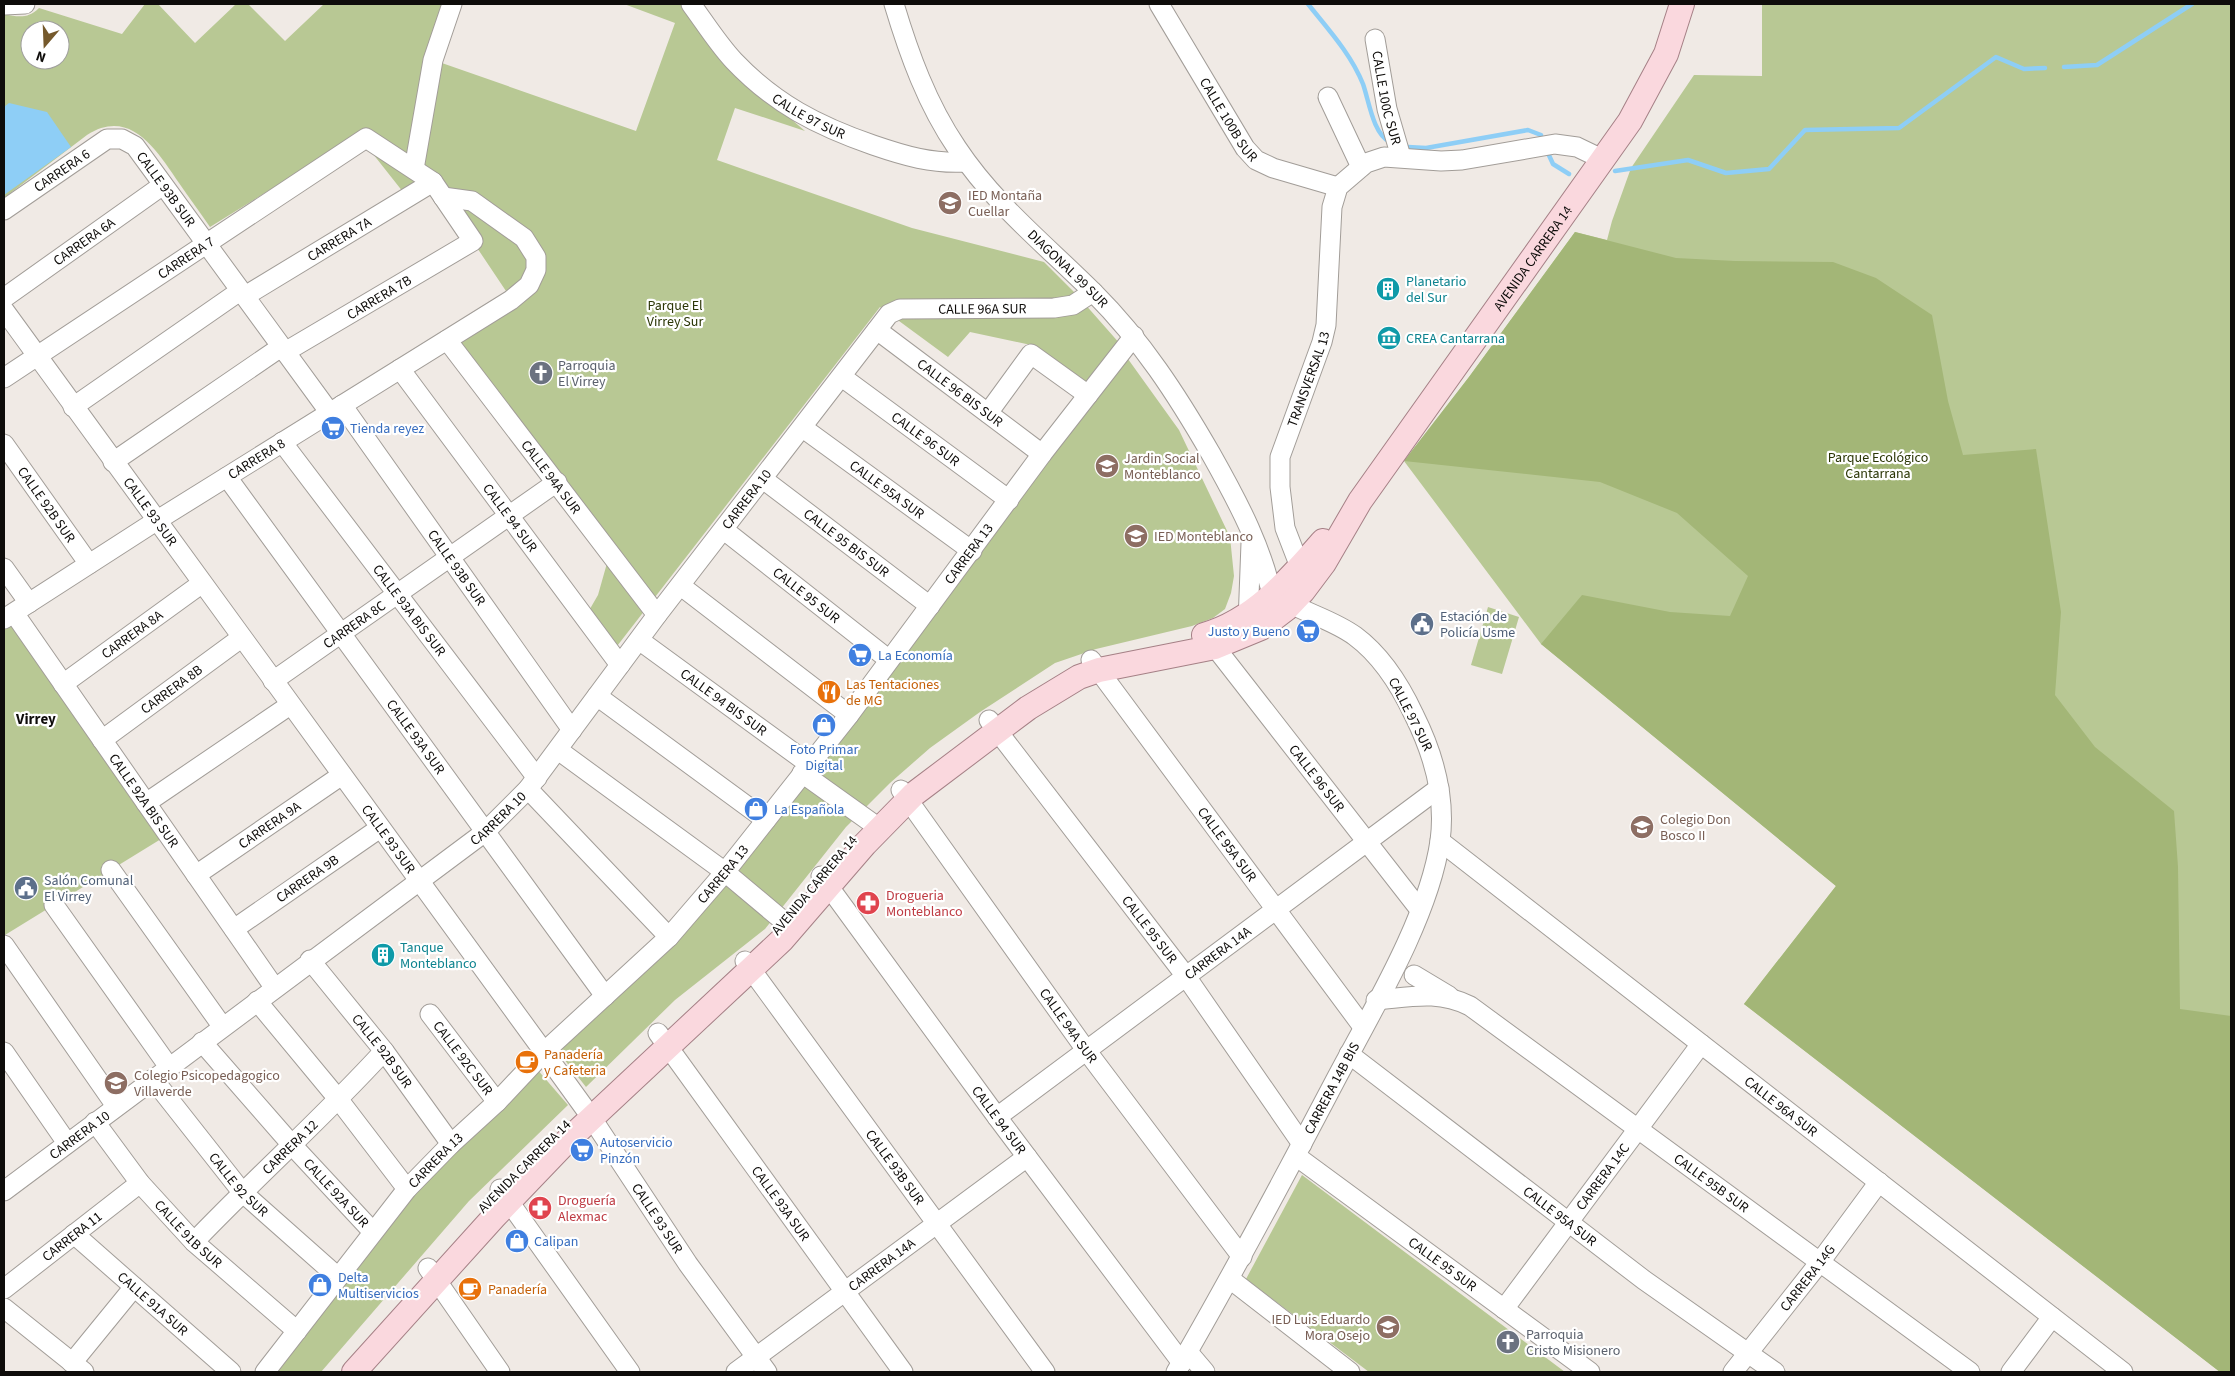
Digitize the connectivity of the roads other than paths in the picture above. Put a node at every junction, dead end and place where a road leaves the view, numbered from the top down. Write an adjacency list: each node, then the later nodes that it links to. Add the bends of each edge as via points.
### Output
1 (25, 4): 7 (street)
2 (452, 4): 15 (street, via 433,60)
3 (690, 4): 13 (street, CALLE 97 SUR, via 733,60 796,113 837,132 922,161)
4 (894, 4): 13 (street, DIAGONAL 99 SUR, via 911,59 934,110)
5 (1159, 4): 17 (street, CALLE 100B SUR, via 1245,148 1256,160 1272,168)
6 (1682, 4): 12 (main road, AVENIDA CARRERA 14, via 1666,54)
7 (4, 5)
8 (1375, 39): 11 (street, CALLE 100C SUR)
9 (1328, 97): 14 (street)
10 (122, 139): 16 (street, CALLE 93B SUR, via 135,146); 19 (street, CARRERA 6, via 107,138)
11 (1401, 157): 12 (street, via 1462,160 1566,144); 14 (street, via 1384,157)
12 (1604, 160): 46 (main road, AVENIDA CARRERA 14)
13 (966, 162): 21 (street, DIAGONAL 99 SUR, via 1026,228)
14 (1360, 167): 17 (street)
15 (414, 170): 18 (street); 20 (street, CARRERA 7, via 366,138)
16 (163, 185): 20 (street, CALLE 93B SUR); 23 (street, CARRERA 6A)
17 (1338, 187): 54 (street, TRANSVERSAL 13, via 1329,233 1326,325 1280,457 1285,528)
18 (438, 190): 22 (street, CARRERA 7A); 27 (street, CARRERA 8, via 472,201 524,238 536,257 536,270 528,285 511,300); 28 (street, CARRERA 7B, via 473,241)
19 (4, 210)
20 (206, 244): 22 (street, CALLE 93B SUR); 29 (street, CARRERA 7)
21 (1093, 292): 25 (street, CALLE 96A SUR, via 1073,305 1054,308 900,309 889,314); 26 (street, DIAGONAL 99 SUR)
22 (242, 294): 28 (street, CALLE 93B SUR); 34 (street, CARRERA 7A)
23 (4, 298)
24 (4, 310): 29 (street, CALLE 93 SUR)
25 (877, 330): 31 (street, CARRERA 10); 36 (street, CALLE 96 BIS SUR)
26 (1134, 336): 33 (street, CARRERA 13); 50 (street, DIAGONAL 99 SUR, via 1189,415)
27 (447, 340): 30 (street, CARRERA 8); 44 (street, CALLE 94A SUR)
28 (283, 350): 35 (street, CALLE 93B SUR); 41 (street, CARRERA 7B)
29 (37, 357): 32 (street, CARRERA 7); 34 (street, CALLE 93 SUR)
30 (400, 369): 35 (street, CARRERA 8); 47 (street, CALLE 94 SUR)
31 (842, 377): 37 (street, CARRERA 10); 45 (street, CALLE 96 SUR)
32 (4, 378)
33 (1088, 395): 36 (street, via 1031,354); 40 (street, CARRERA 13)
34 (73, 407): 41 (street, CALLE 93 SUR)
35 (336, 409): 38 (street, CARRERA 8); 52 (street, CALLE 93B SUR)
36 (988, 413): 40 (street, CALLE 96 BIS SUR)
37 (803, 428): 43 (street, CARRERA 10); 51 (street, CALLE 95A SUR)
38 (282, 442): 42 (street, CARRERA 8); 58 (street, CALLE 93A BIS SUR)
39 (4, 444): 53 (street, CALLE 92B SUR)
40 (1042, 454): 45 (street, CARRERA 13)
41 (113, 462): 48 (street, CALLE 93 SUR)
42 (227, 477): 48 (street, CARRERA 8); 64 (street, CALLE 93A SUR)
43 (763, 479): 49 (street, CARRERA 10); 60 (street, CALLE 95 BIS SUR)
44 (558, 482): 47 (street, CARRERA 8C); 62 (street, CALLE 94A SUR)
45 (1009, 500): 51 (street, CARRERA 13)
46 (1360, 501): 54 (main road, AVENIDA CARRERA 14); 59 (main road, AVENIDA CARRERA 14, via 1324,563)
47 (509, 516): 52 (street, CARRERA 8C); 69 (street, CALLE 94 SUR)
48 (156, 521): 53 (street, CARRERA 8); 56 (street, CALLE 93 SUR)
49 (724, 530): 57 (street, CARRERA 10); 68 (street, CALLE 95 SUR)
50 (1251, 532): 59 (street, DIAGONAL 99 SUR); 63 (street, DIAGONAL 99 SUR)
51 (972, 551): 60 (street, CARRERA 13)
52 (450, 558): 58 (street, CARRERA 8C); 77 (street, CALLE 93B SUR)
53 (89, 564): 61 (street, CARRERA 8)
54 (1300, 567): 59 (main road, AVENIDA CARRERA 14)
55 (4, 568): 61 (street, CALLE 92A BIS SUR)
56 (202, 584): 65 (street, CALLE 93 SUR); 72 (street, CARRERA 8A)
57 (681, 586): 62 (street, CARRERA 10); 75 (street)
58 (398, 594): 64 (street, CARRERA 8C); 82 (street, CALLE 93A BIS SUR)
59 (1280, 605): 63 (main road, AVENIDA CARRERA 14); 83 (street, CALLE 97 SUR, via 1354,636 1372,650 1390,672 1424,734)
60 (930, 606): 68 (street, CARRERA 13)
61 (15, 612): 72 (street, CALLE 92A BIS SUR)
62 (657, 615): 66 (street, CARRERA 10)
63 (1250, 624): 67 (main road, AVENIDA CARRERA 14); 70 (main road, AVENIDA CARRERA 14)
64 (341, 634): 71 (street, CARRERA 8C); 89 (street, CALLE 93A SUR)
65 (241, 638): 71 (street, CALLE 93 SUR); 78 (street, CARRERA 8B)
66 (639, 640): 69 (street, CARRERA 10); 80 (street, CALLE 94 BIS SUR)
67 (1215, 647): 70 (main road, AVENIDA CARRERA 14); 91 (street, CALLE 96 SUR)
68 (888, 659): 75 (street, CARRERA 13)
69 (620, 665): 73 (street, CARRERA 10)
70 (1095, 665): 76 (main road, AVENIDA CARRERA 14, via 1044,681); 98 (street, CALLE 95A SUR)
71 (273, 681): 74 (street, CALLE 93 SUR)
72 (63, 684): 78 (street, CALLE 92A BIS SUR)
73 (597, 696): 77 (street, CARRERA 10); 86 (street)
74 (290, 705): 81 (street, CALLE 93 SUR); 85 (street)
75 (849, 715): 80 (street, CARRERA 13)
76 (993, 725): 84 (main road, AVENIDA CARRERA 14); 106 (street, CALLE 95 SUR)
77 (572, 730): 79 (street, CARRERA 10)
78 (102, 740): 85 (street, CALLE 92A BIS SUR)
79 (558, 750): 82 (street, CARRERA 10); 93 (street)
80 (805, 769): 86 (street, CARRERA 13); 87 (street, CALLE 94 BIS SUR)
81 (342, 775): 88 (street, CALLE 93 SUR); 94 (street, CARRERA 9A)
82 (533, 784): 89 (street, CARRERA 10); 102 (street, CALLE 93A BIS SUR)
83 (1438, 788): 90 (street, CARRERA 14B BIS); 91 (street, CARRERA 14A)
84 (904, 795): 87 (main road, AVENIDA CARRERA 14); 119 (street, CALLE 94A SUR)
85 (146, 803): 94 (street, CALLE 92A BIS SUR)
86 (766, 820): 93 (street, CARRERA 13)
87 (874, 824): 96 (main road, AVENIDA CARRERA 14)
88 (380, 828): 95 (street, CALLE 93 SUR); 101 (street, CARRERA 9B)
89 (485, 832): 95 (street, CARRERA 10); 109 (street, CALLE 93A SUR)
90 (1440, 841): 99 (street, CARRERA 14B BIS); 118 (street, CALLE 96A SUR)
91 (1366, 842): 98 (street, CARRERA 14A); 99 (street, CALLE 96 SUR)
92 (111, 870): 114 (street)
93 (725, 872): 100 (street); 102 (street, CARRERA 13)
94 (196, 875): 101 (street, CALLE 92A BIS SUR)
95 (418, 879): 104 (street, CARRERA 10); 122 (street, CALLE 93 SUR)
96 (825, 881): 100 (main road, AVENIDA CARRERA 14); 130 (street, CALLE 94 SUR)
97 (54, 905): 124 (street)
98 (1276, 909): 106 (street, CARRERA 14A); 115 (street, CALLE 95A SUR)
99 (1420, 910): 111 (street, CARRERA 14B BIS)
100 (789, 925): 105 (main road, AVENIDA CARRERA 14)
101 (234, 929): 108 (street, CALLE 92A BIS SUR)
102 (669, 937): 109 (street, CARRERA 13)
103 (5, 949): 128 (street)
104 (310, 960): 108 (street, CARRERA 10); 120 (street, CALLE 92B SUR)
105 (748, 965): 116 (main road, AVENIDA CARRERA 14); 145 (street, CALLE 93B SUR)
106 (1185, 975): 119 (street, CARRERA 14A); 136 (street, CALLE 95 SUR)
107 (1414, 975): 110 (street, CALLE 95B SUR)
108 (274, 987): 112 (street, CARRERA 10)
109 (605, 996): 122 (street, CARRERA 13)
110 (1450, 996): 111 (street, CALLE 95B SUR); 132 (street, CALLE 95B SUR, via 1470,1006)
111 (1376, 1000): 115 (street, CARRERA 14B BIS)
112 (257, 1001): 114 (street, CARRERA 10); 126 (street)
113 (430, 1014): 127 (street, CALLE 92C SUR)
114 (222, 1026): 117 (street, CARRERA 10)
115 (1363, 1027): 123 (street, CARRERA 14B BIS)
116 (662, 1040): 129 (main road, AVENIDA CARRERA 14); 156 (street, CALLE 93A SUR)
117 (202, 1042): 124 (street, CARRERA 10); 135 (street, CALLE 92A SUR)
118 (1701, 1044): 132 (street, CARRERA 14C); 138 (street, CALLE 96A SUR)
119 (1086, 1050): 130 (street, CARRERA 14A); 149 (street, CALLE 94A SUR)
120 (384, 1051): 126 (street, CARRERA 12); 134 (street, CALLE 92B SUR)
121 (4, 1052): 133 (street)
122 (544, 1052): 127 (street, CARRERA 13); 129 (street, CALLE 93 SUR)
123 (1349, 1054): 136 (street, CARRERA 14B BIS); 144 (street, CALLE 95A SUR)
124 (168, 1067): 125 (street, CARRERA 10)
125 (153, 1079): 128 (street, CARRERA 10); 142 (street, CALLE 92 SUR)
126 (339, 1100): 135 (street, CARRERA 12); 140 (street)
127 (498, 1102): 134 (street, CARRERA 13)
128 (116, 1106): 131 (street, CARRERA 10)
129 (587, 1112): 143 (main road, AVENIDA CARRERA 14); 163 (street, CALLE 93 SUR, via 688,1264)
130 (996, 1117): 137 (street, CALLE 94 SUR)
131 (96, 1122): 133 (street, CARRERA 10); 139 (street, CALLE 91B SUR)
132 (1638, 1129): 144 (street, CARRERA 14C); 150 (street, CALLE 95B SUR)
133 (67, 1143): 141 (street, CARRERA 10)
134 (451, 1144): 140 (street, CARRERA 13)
135 (292, 1145): 142 (street, CARRERA 12); 146 (street, CALLE 92A SUR)
136 (1299, 1150): 149 (street, CARRERA 14B BIS); 157 (street, CALLE 95 SUR)
137 (1027, 1157): 145 (street, CARRERA 14A); 162 (street, CALLE 94 SUR)
138 (1879, 1182): 150 (street, CARRERA 14G); 159 (street, CALLE 96A SUR)
139 (140, 1183): 147 (street, CARRERA 11); 148 (street, CALLE 91B SUR)
140 (407, 1189): 146 (street, CARRERA 13)
141 (4, 1191)
142 (242, 1192): 148 (street, CARRERA 12); 152 (street, CALLE 92 SUR)
143 (505, 1195): 151 (main road, AVENIDA CARRERA 14); 169 (street)
144 (1569, 1222): 157 (street, CARRERA 14C); 161 (street, CALLE 95A SUR, via 1644,1280)
145 (936, 1224): 156 (street, CARRERA 14A); 172 (street, CALLE 93B SUR)
146 (373, 1232): 152 (street, CARRERA 13)
147 (74, 1234): 154 (street, CALLE 91A SUR); 155 (street, CARRERA 11)
148 (194, 1242): 160 (street, CALLE 91B SUR)
149 (1242, 1257): 153 (street, CARRERA 14B BIS)
150 (1820, 1262): 161 (street, CARRERA 14G); 178 (street, CALLE 95B SUR)
151 (433, 1274): 165 (main road, AVENIDA CARRERA 14); 166 (street)
152 (338, 1277): 160 (street, CARRERA 13)
153 (1230, 1279): 162 (street, CARRERA 14B BIS); 174 (street)
154 (134, 1287): 164 (street); 167 (street, CALLE 91A SUR)
155 (4, 1289)
156 (845, 1292): 163 (street, CARRERA 14A); 171 (street, CALLE 93A SUR)
157 (1504, 1309): 175 (street, CALLE 95 SUR)
158 (5, 1313): 164 (street)
159 (2052, 1317): 179 (street); 180 (street, CALLE 96A SUR)
160 (296, 1331): 168 (street, CARRERA 13)
161 (1748, 1353): 176 (street, CARRERA 14G); 177 (street, CALLE 95A SUR)
162 (1182, 1362): 173 (street, CALLE 94 SUR)
163 (761, 1365): 170 (street, CARRERA 14A)
164 (78, 1368)
165 (343, 1371)
166 (496, 1371)
167 (230, 1372)
168 (266, 1372)
169 (630, 1372)
170 (736, 1372)
171 (903, 1372)
172 (1045, 1372)
173 (1205, 1372)
174 (1350, 1372)
175 (1590, 1372)
176 (1733, 1372)
177 (1775, 1372)
178 (1970, 1372)
179 (2011, 1372)
180 (2123, 1372)

